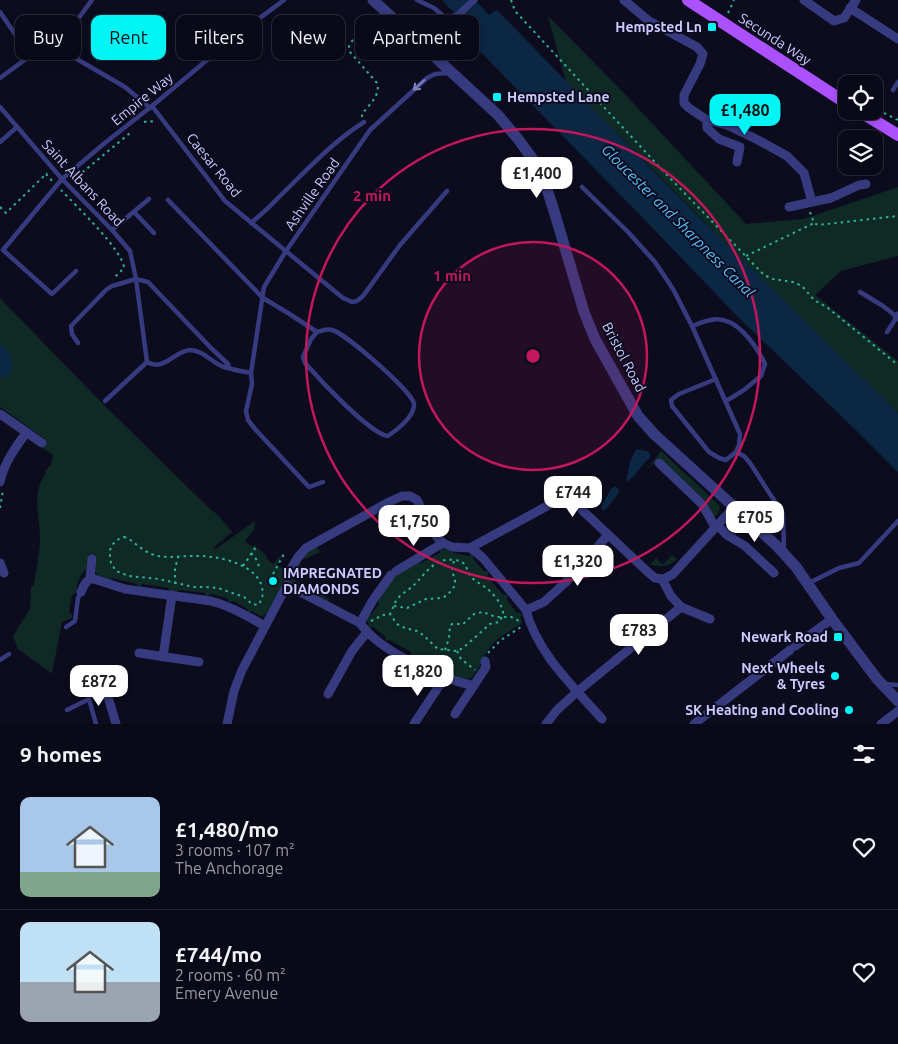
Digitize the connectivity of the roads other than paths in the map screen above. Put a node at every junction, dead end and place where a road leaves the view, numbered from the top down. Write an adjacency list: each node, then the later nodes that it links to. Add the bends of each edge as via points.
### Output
1 (92, 0): 12 (lane)
2 (283, 0): 27 (lane, Empire Way)
3 (373, 0): 13 (street, Bristol Road)
4 (418, 0): 14 (lane)
5 (474, 0): 15 (street)
6 (624, 0): 28 (street, via 649,21 697,47 703,54 684,95 684,103)
7 (688, 0): 25 (main road, Secunda Way)
8 (804, 0): 10 (street, via 834,21 844,18)
9 (856, 0): 10 (street)
10 (850, 8): 17 (street)
11 (0, 12): 16 (lane)
12 (81, 15)
13 (390, 15)
14 (448, 15)
15 (457, 15)
16 (15, 34)
17 (898, 39)
18 (25, 60): 22 (lane)
19 (78, 60): 27 (lane, Caesar Road, via 125,87)
20 (439, 60): 21 (street, Bristol Road)
21 (453, 73): 47 (lane, Ashville Road, one-way to 47, via 442,72 427,78 370,130); 70 (street, Bristol Road, via 498,115 523,145 543,177 584,312 638,416)
22 (0, 78)
23 (898, 82): 24 (lane)
24 (893, 90)
25 (838, 98)
26 (0, 107): 31 (lane, Saint Albans Road)
27 (151, 107): 35 (lane, Empire Way); 44 (lane, Caesar Road, via 225,201)
28 (707, 120): 34 (street, via 707,128 719,139 740,147); 41 (street, via 727,125 787,156 804,173)
29 (874, 120): 32 (main road)
30 (364, 122): 44 (lane, via 326,151)
31 (17, 127): 33 (lane); 35 (lane, Saint Albans Road)
32 (898, 135)
33 (0, 142)
34 (737, 162)
35 (62, 179): 45 (lane, Saint Albans Road); 48 (lane, Empire Way, via 3,250 52,294)
36 (866, 184): 41 (street, via 831,198)
37 (582, 187): 53 (lane, via 655,262)
38 (447, 191): 47 (lane, Caesar Road, via 400,245 358,301 343,298)
39 (149, 199): 43 (lane)
40 (168, 200): 51 (lane)
41 (810, 202): 42 (street)
42 (789, 207)
43 (134, 212): 45 (lane); 46 (lane)
44 (251, 223): 47 (lane, Caesar Road)
45 (112, 230): 49 (lane, Saint Albans Road, via 130,251)
46 (154, 233)
47 (286, 251): 51 (lane, Ashville Road, via 264,288)
48 (76, 271)
49 (136, 279): 56 (lane, via 106,290 71,326); 57 (lane, Saint Albans Road); 58 (lane, via 148,282)
50 (860, 292): 52 (lane)
51 (263, 298): 54 (lane); 59 (lane, Ashville Road)
52 (897, 317): 55 (lane)
53 (692, 326): 60 (lane); 62 (lane, via 712,319 731,322 748,339 765,364 761,376)
54 (317, 332): 54 (lane, via 332,330 349,340 413,399 409,417 399,429 384,436 371,428 305,363 303,357)
55 (887, 332)
56 (78, 343)
57 (147, 362): 58 (lane, via 153,366 161,364 188,350 198,351 211,361); 61 (lane)
58 (230, 368): 59 (lane)
59 (251, 373): 68 (lane, Ashville Road, via 246,411 248,420 309,487)
60 (716, 379): 62 (lane); 66 (lane, via 679,394 671,400 672,406 709,452 726,460)
61 (106, 401)
62 (726, 401): 66 (lane, via 740,434)
63 (0, 414): 64 (street)
64 (26, 433): 65 (street); 69 (street, via 12,452 2,473)
65 (42, 443)
66 (736, 452): 76 (lane, via 750,463 783,514)
67 (658, 463): 72 (street, via 702,504)
68 (323, 482)
69 (2, 483)
70 (735, 506): 72 (street); 76 (street, Bristol Road)
71 (898, 521): 84 (lane, via 859,563 838,568)
72 (716, 526): 81 (street, via 745,546); 83 (street, via 673,574)
73 (608, 535): 75 (street, via 583,511 571,493); 83 (street, via 655,578); 89 (street, via 566,582 544,602)
74 (443, 543): 75 (street); 79 (street, via 417,500 402,496 306,548); 94 (street, via 393,573 373,600)
75 (470, 548): 89 (street, via 483,558)
76 (784, 553): 84 (street, Bristol Road)
77 (92, 559): 82 (street)
78 (0, 563): 80 (street)
79 (290, 572): 85 (lane, via 285,579)
80 (4, 573)
81 (774, 573)
82 (90, 578): 86 (street); 87 (street, via 125,589)
83 (662, 579): 88 (street)
84 (808, 584): 91 (street, Bristol Road)
85 (288, 585): 92 (street); 94 (street)
86 (81, 592): 93 (lane, via 75,621)
87 (172, 596): 92 (street, via 222,604); 97 (street)
88 (681, 606): 90 (street); 106 (street)
89 (526, 610): 106 (street, via 539,643)
90 (710, 619)
91 (832, 619): 103 (street, Bristol Road); 118 (street)
92 (265, 626): 115 (street, via 238,678)
93 (66, 627)
94 (363, 627): 101 (street, via 396,654); 107 (street)
95 (139, 653): 97 (street)
96 (9, 654): 98 (lane)
97 (163, 657): 100 (street)
98 (0, 660)
99 (485, 661): 105 (street, via 486,667)
100 (199, 662)
101 (446, 677): 105 (street); 116 (street)
102 (104, 683): 114 (street)
103 (882, 684): 104 (lane); 108 (street, Bristol Road)
104 (898, 685)
105 (474, 686): 111 (street)
106 (578, 691): 112 (street); 117 (street)
107 (328, 694)
108 (898, 701)
109 (67, 710): 113 (lane, via 88,699)
110 (898, 711): 119 (street)
111 (455, 714)
112 (604, 722)
113 (96, 724)
114 (116, 724)
115 (227, 724)
116 (414, 724)
117 (546, 724)
118 (694, 724)
119 (881, 724)

